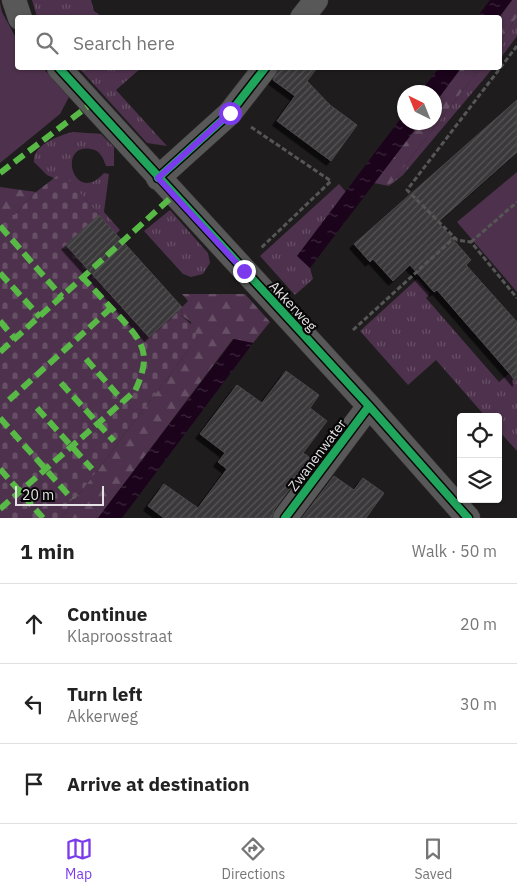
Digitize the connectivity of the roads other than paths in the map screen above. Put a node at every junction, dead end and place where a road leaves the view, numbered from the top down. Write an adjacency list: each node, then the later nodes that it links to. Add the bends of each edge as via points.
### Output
1 (14, 0): 3 (street)
2 (316, 0): 4 (street)
3 (19, 15)
4 (304, 15)
5 (61, 70): 7 (street, Akkerweg)
6 (263, 70): 7 (street, via 230,113)
7 (158, 178): 8 (street, Akkerweg)
8 (369, 406): 9 (street, Zwanenwater); 10 (street, Akkerweg)
9 (286, 518)
10 (468, 518)

